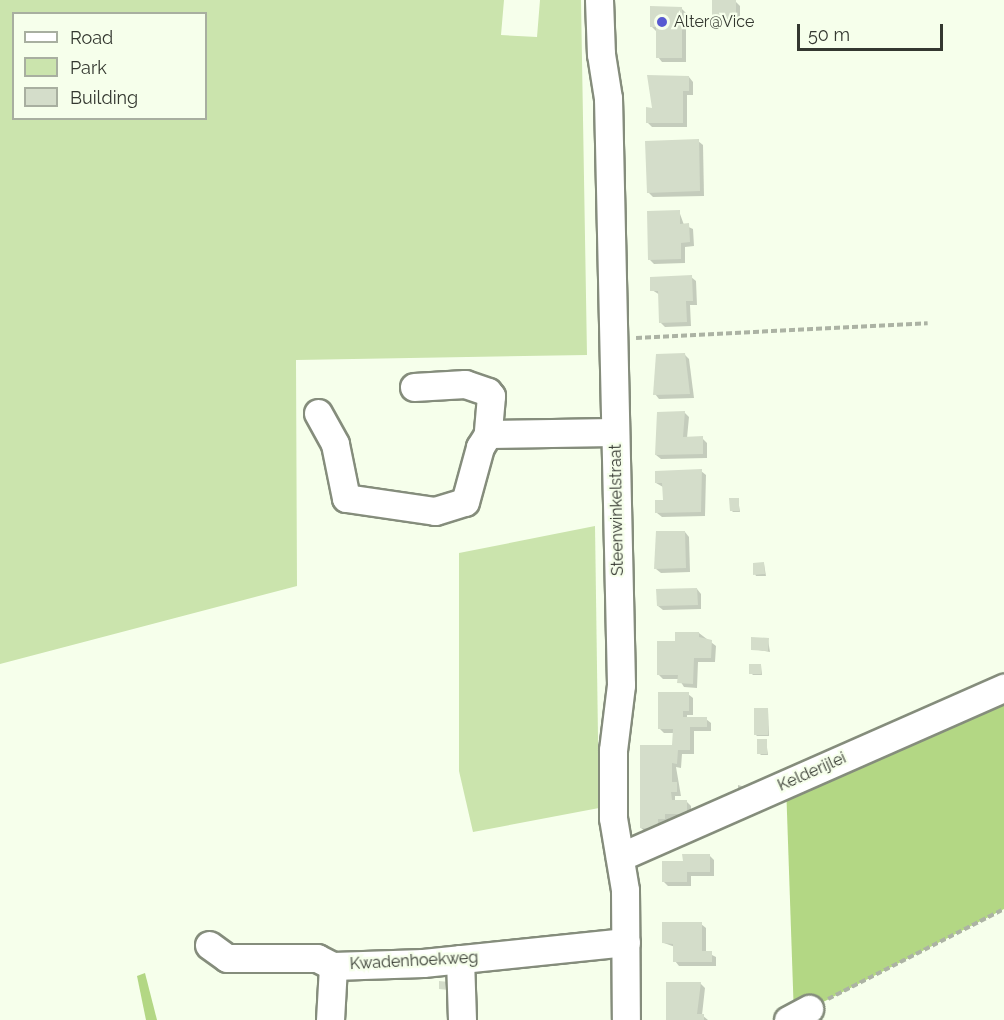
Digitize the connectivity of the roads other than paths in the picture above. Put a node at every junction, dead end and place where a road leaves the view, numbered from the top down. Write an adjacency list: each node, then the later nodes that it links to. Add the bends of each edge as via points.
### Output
1 (599, 0): 4 (street, Steenwinkelstraat, via 608,98)
2 (414, 387): 5 (street, via 465,384 488,392)
3 (318, 413): 5 (street, via 335,444 346,498 354,501 435,511 456,507 465,502 480,447)
4 (615, 432): 5 (street); 7 (street, Steenwinkelstraat, via 621,685 614,750 613,818)
5 (488, 434)
6 (1004, 688): 7 (street, Kelderijlei)
7 (620, 857): 8 (street, Steenwinkelstraat)
8 (626, 942): 10 (street, Kwadenhoekweg); 14 (street, Steenwinkelstraat)
9 (209, 945): 11 (street, Kwadenhoekweg, via 227,958 316,958)
10 (460, 959): 11 (street, Kwadenhoekweg); 13 (street)
11 (333, 966): 12 (street)
12 (330, 1020)
13 (462, 1020)
14 (626, 1020)

